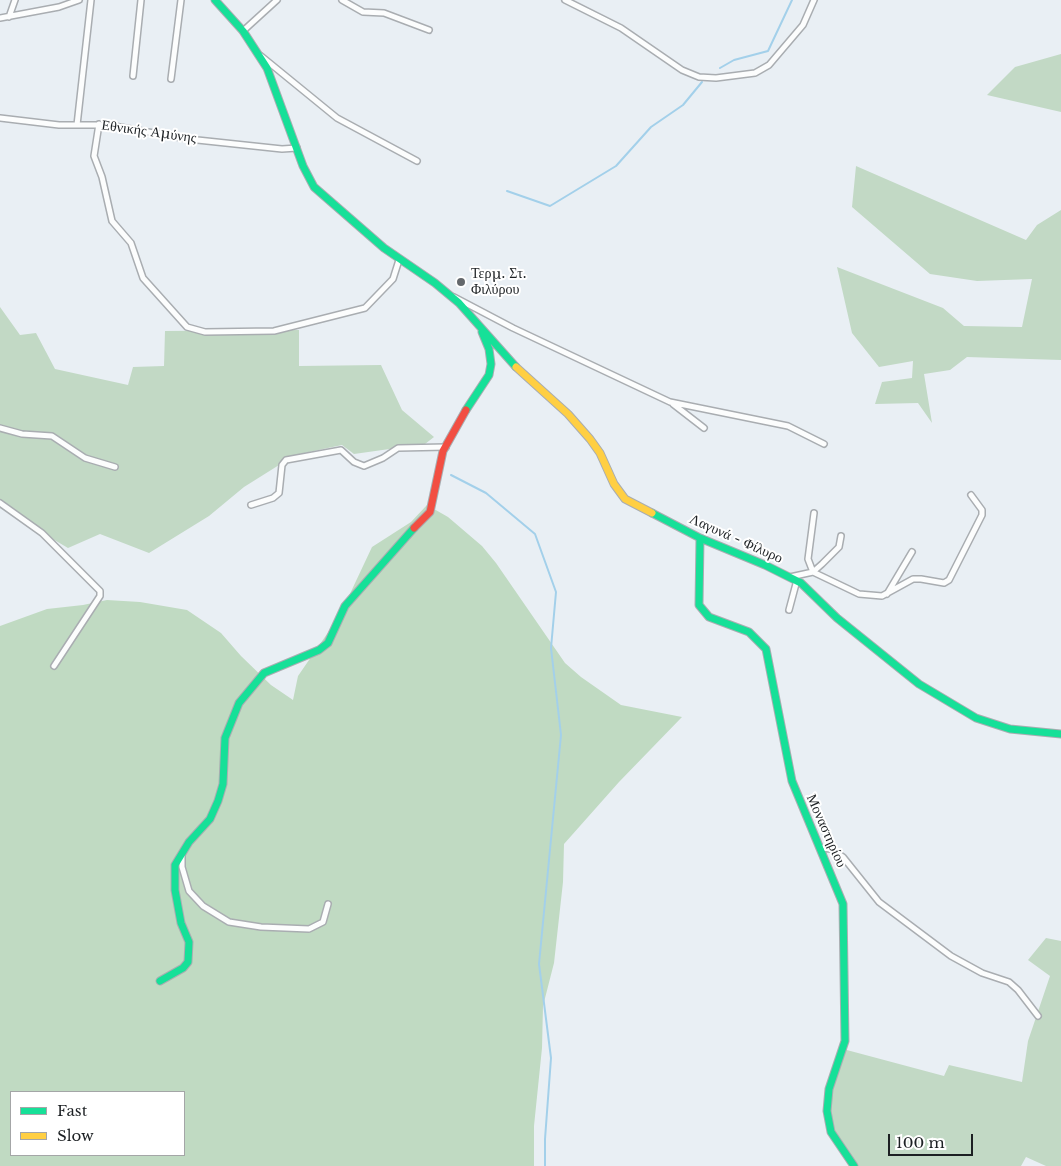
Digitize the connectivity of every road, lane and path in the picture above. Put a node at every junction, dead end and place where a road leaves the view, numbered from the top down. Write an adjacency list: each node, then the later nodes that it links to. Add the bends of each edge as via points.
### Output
1 (16, 0): 11 (street)
2 (78, 0): 11 (street)
3 (91, 0): 19 (street)
4 (141, 0): 16 (street)
5 (182, 0): 17 (street)
6 (215, 0): 14 (street, Λαγυνά - Φίλυρο)
7 (277, 0): 14 (street)
8 (342, 0): 13 (street, via 363,12 384,13)
9 (565, 0): 10 (street, via 622,28 682,70 699,77 716,78 749,75 769,65 803,26)
10 (814, 0)
11 (9, 17): 12 (street)
12 (0, 18)
13 (429, 30)
14 (243, 31): 15 (street, Λαγυνά - Φίλυρο)
15 (259, 54): 21 (street, Λαγυνά - Φίλυρο, via 276,86); 22 (street, via 337,118)
16 (133, 76)
17 (171, 79)
18 (0, 118): 19 (street, Εθνικής Αμύνης)
19 (76, 124): 20 (street, Εθνικής Αμύνης)
20 (99, 124): 21 (street, Εθνικής Αμύνης, via 188,139); 23 (street, via 94,156 112,221 131,243 143,278 187,327 205,332 274,331 365,308 393,278)
21 (297, 148): 23 (street, Λαγυνά - Φίλυρο, via 307,175 317,190)
22 (417, 161)
23 (399, 260): 24 (street, Λαγυνά - Φίλυρο)
24 (452, 296): 25 (street, Λαγυνά - Φίλυρο); 26 (street)
25 (480, 327): 30 (street, via 489,349 489,375); 37 (street, Λαγυνά - Φίλυρο, via 520,372 562,408 590,439 625,499)
26 (670, 402): 28 (street); 29 (street, via 788,426)
27 (0, 428): 31 (street, via 22,434 52,436 86,458)
28 (704, 428)
29 (824, 444)
30 (446, 447): 34 (street, via 398,448 364,466 340,450 286,460 282,464 278,493); 46 (street, via 438,466 430,512 345,606 328,643 319,650 264,673 246,692 225,738 223,784 218,801 210,819)
31 (115, 466)
32 (971, 495): 41 (street, via 982,515 949,580 944,583 913,580)
33 (0, 503): 43 (street, via 42,533 100,591 100,596)
34 (252, 505)
35 (814, 513): 39 (street, via 808,559)
36 (841, 536): 39 (street, via 839,547)
37 (700, 538): 40 (street, Λαγυνά - Φίλυρο); 45 (street, Μοναστηρίου, via 699,605 709,618 749,632 766,649 788,768)
38 (912, 552): 41 (street)
39 (812, 572): 40 (street); 41 (street, via 859,594 871,597)
40 (794, 579): 42 (street); 44 (street, Λαγυνά - Φίλυρο, via 886,658 952,705 1010,729)
41 (886, 594)
42 (789, 610)
43 (54, 666)
44 (1061, 734)
45 (821, 848): 49 (street, via 843,856 878,902 951,956 982,973 1009,982); 50 (street, Μοναστηρίου, via 845,913 845,1041 829,1089 828,1121 831,1132)
46 (182, 852): 47 (street, via 182,867 189,890 203,906 229,922 309,929 323,922); 48 (street, via 174,872 175,890 190,952 183,968)
47 (328, 904)
48 (160, 981)
49 (1038, 1016)
50 (854, 1166)

